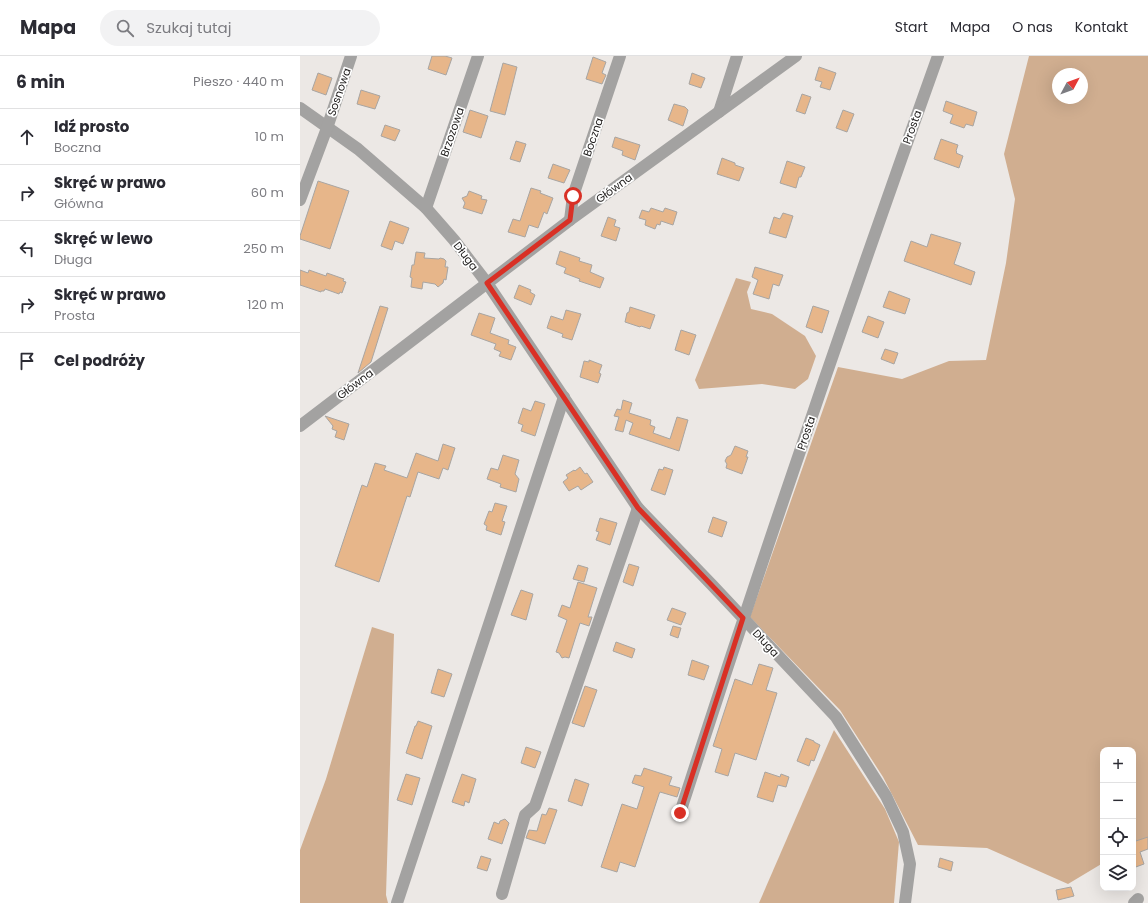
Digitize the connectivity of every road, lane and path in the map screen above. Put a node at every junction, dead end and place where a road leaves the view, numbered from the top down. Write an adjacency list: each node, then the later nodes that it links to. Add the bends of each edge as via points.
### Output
1 (351, 56): 9 (street, Sosnowa)
2 (478, 56): 11 (street, Brzozowa)
3 (620, 56): 12 (street, Boczna, via 573,196)
4 (737, 56): 8 (street)
5 (796, 56): 8 (street, Główna)
6 (938, 56): 17 (street, Prosta, via 867,254)
7 (300, 108): 9 (street, Długa)
8 (719, 112): 12 (street, Główna)
9 (327, 128): 10 (street, Sosnowa); 11 (street, Długa, via 358,149)
10 (300, 200)
11 (426, 208): 13 (street, Długa)
12 (570, 220): 13 (street, Główna)
13 (487, 283): 14 (street, Długa); 15 (street, Główna)
14 (564, 398): 16 (street, Długa); 20 (street)
15 (300, 426)
16 (638, 508): 17 (street, Długa); 19 (street, via 535,806 525,815)
17 (743, 618): 18 (street, Prosta); 21 (street, Długa, via 836,717 886,796 903,832 910,864)
18 (680, 813)
19 (502, 894)
20 (397, 903)
21 (904, 903)

